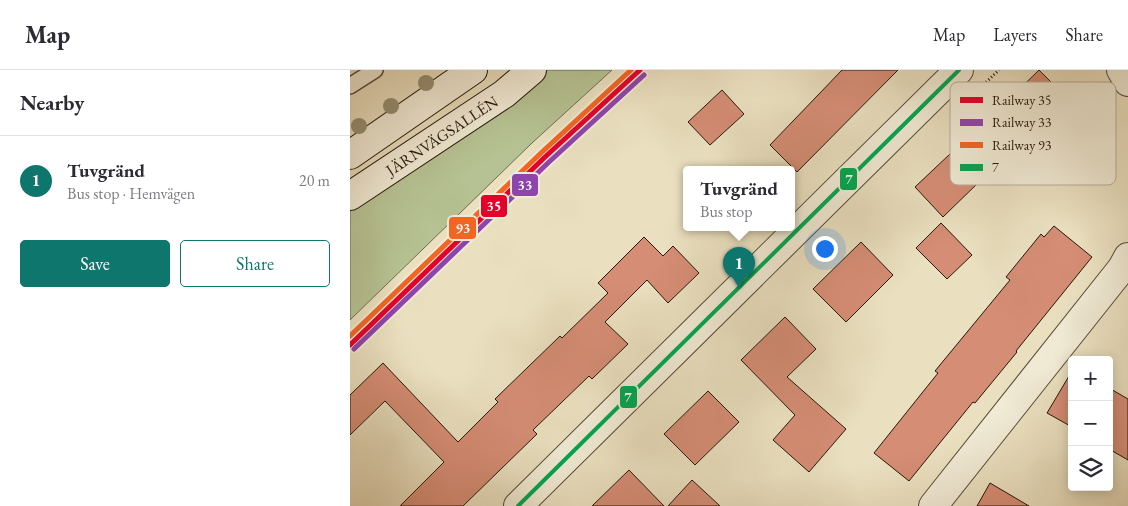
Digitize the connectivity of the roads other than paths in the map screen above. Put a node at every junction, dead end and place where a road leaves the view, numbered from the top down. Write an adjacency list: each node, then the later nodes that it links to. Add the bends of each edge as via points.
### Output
1 (375, 70): 7 (lane)
2 (473, 70): 8 (street)
3 (532, 70): 9 (street, JÄRNVÄGSALLÉN, via 504,94)
4 (959, 70): 11 (street)
5 (1121, 70): 6 (street)
6 (1128, 82)
7 (350, 86)
8 (350, 155)
9 (350, 196)
10 (1128, 257): 12 (street)
11 (518, 506)
12 (933, 506)

